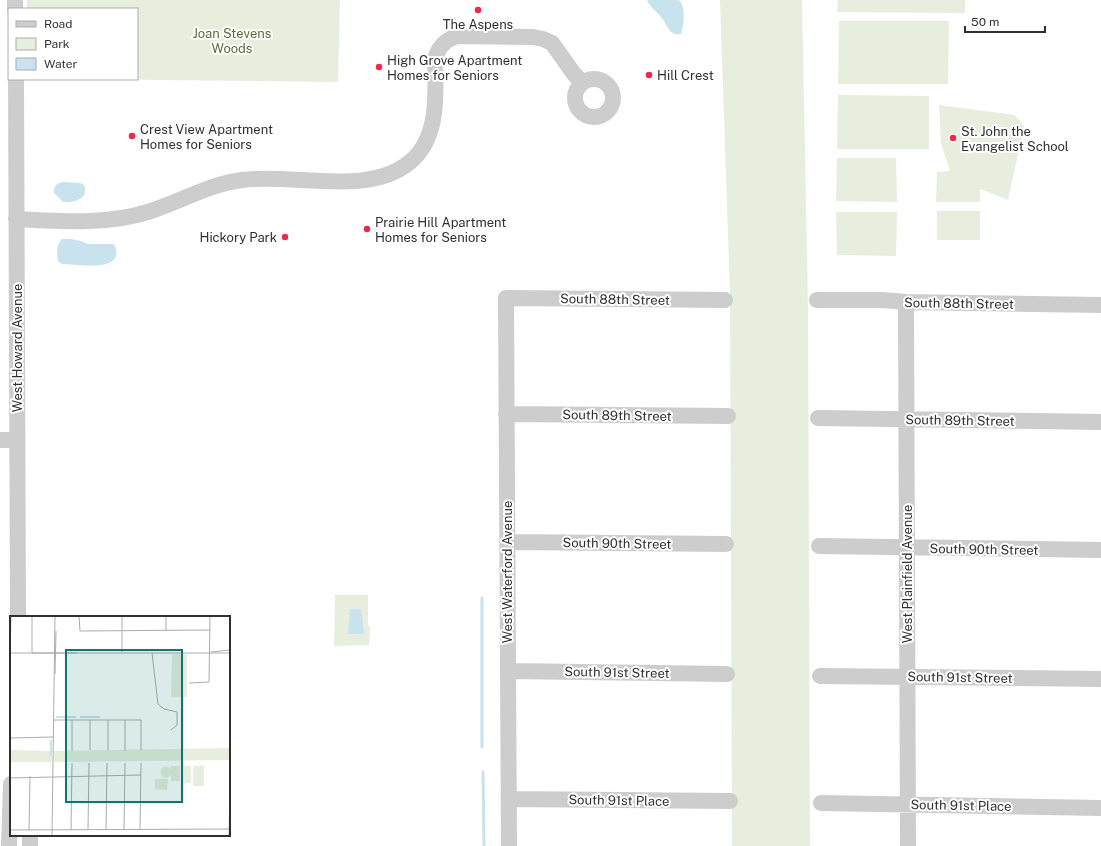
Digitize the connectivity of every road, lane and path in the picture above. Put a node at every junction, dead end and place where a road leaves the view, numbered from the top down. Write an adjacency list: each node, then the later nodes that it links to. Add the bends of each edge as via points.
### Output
1 (16, 80): 3 (street, West Howard Avenue)
2 (582, 82): 3 (street, via 552,43 543,38 458,36 450,38 436,53 434,110 429,137 411,161 390,175 356,181 242,180 222,184 148,212 124,218 88,221)
3 (16, 219): 15 (street, West Howard Avenue)
4 (506, 298): 5 (street, South 88th Street); 9 (street, West Waterford Avenue)
5 (725, 300)
6 (817, 300): 7 (street, South 88th Street)
7 (906, 302): 8 (street, South 88th Street); 12 (street, West Plainfield Avenue)
8 (1101, 305)
9 (506, 414): 10 (street, South 89th Street); 16 (street, West Waterford Avenue)
10 (728, 416)
11 (818, 418): 12 (street, South 89th Street)
12 (906, 419): 13 (street, South 89th Street); 19 (street, West Plainfield Avenue)
13 (1101, 422)
14 (0, 440): 15 (street)
15 (17, 440): 21 (street, West Howard Avenue)
16 (507, 542): 17 (street, South 90th Street); 22 (street, West Waterford Avenue)
17 (726, 544)
18 (819, 546): 19 (street, South 90th Street)
19 (907, 548): 20 (street, South 90th Street); 25 (street, West Plainfield Avenue)
20 (1101, 550)
21 (18, 616)
22 (508, 671): 23 (street, South 91st Street); 27 (street, West Waterford Avenue)
23 (727, 674)
24 (820, 676): 25 (street, South 91st Street)
25 (907, 676): 26 (street, South 91st Street); 30 (street, West Plainfield Avenue)
26 (1101, 679)
27 (509, 799): 28 (street, South 91st Place); 34 (street, West Waterford Avenue)
28 (730, 802)
29 (821, 803): 30 (street, South 91st Place)
30 (908, 804): 31 (street, South 91st Place); 35 (street, West Plainfield Avenue)
31 (1101, 808)
32 (10, 836): 33 (street)
33 (10, 846)
34 (509, 846)
35 (908, 846)

